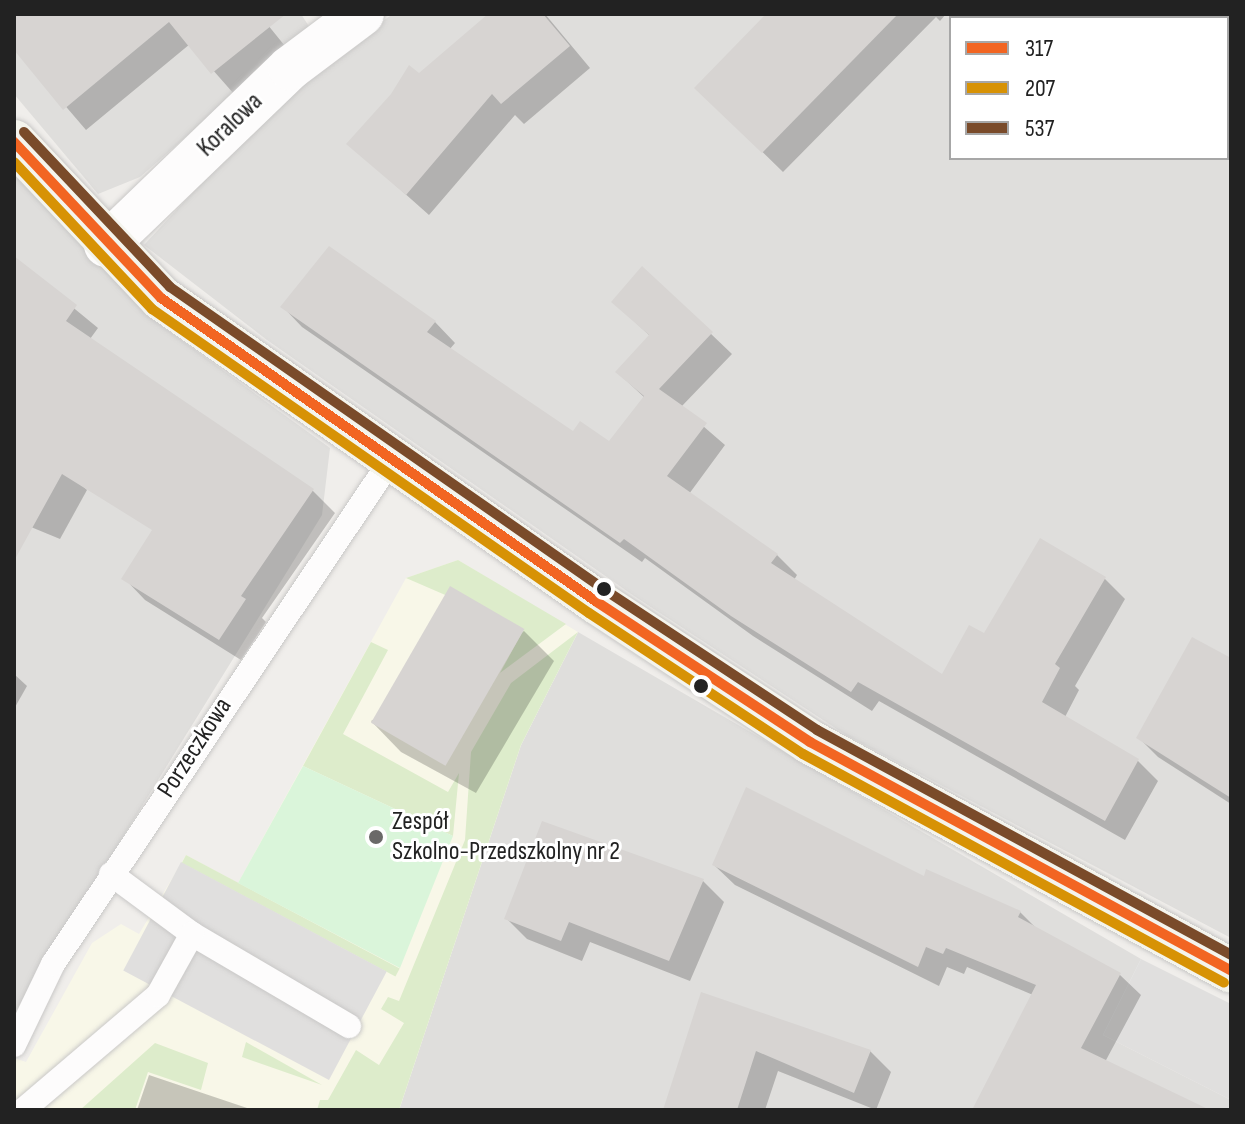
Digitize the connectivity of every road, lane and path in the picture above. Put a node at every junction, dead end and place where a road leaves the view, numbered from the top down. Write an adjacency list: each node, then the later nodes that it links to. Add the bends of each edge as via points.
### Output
1 (362, 14): 3 (street, Koralowa, via 290,68)
2 (14, 142): 3 (street)
3 (106, 245): 4 (street, via 161,298)
4 (391, 460): 5 (lane, Porzeczkowa); 7 (street, via 810,742)
5 (111, 874): 6 (lane); 9 (lane, Porzeczkowa, via 53,964)
6 (192, 934): 8 (lane); 10 (lane, via 158,995)
7 (1231, 971)
8 (349, 1026)
9 (14, 1045)
10 (23, 1110)

